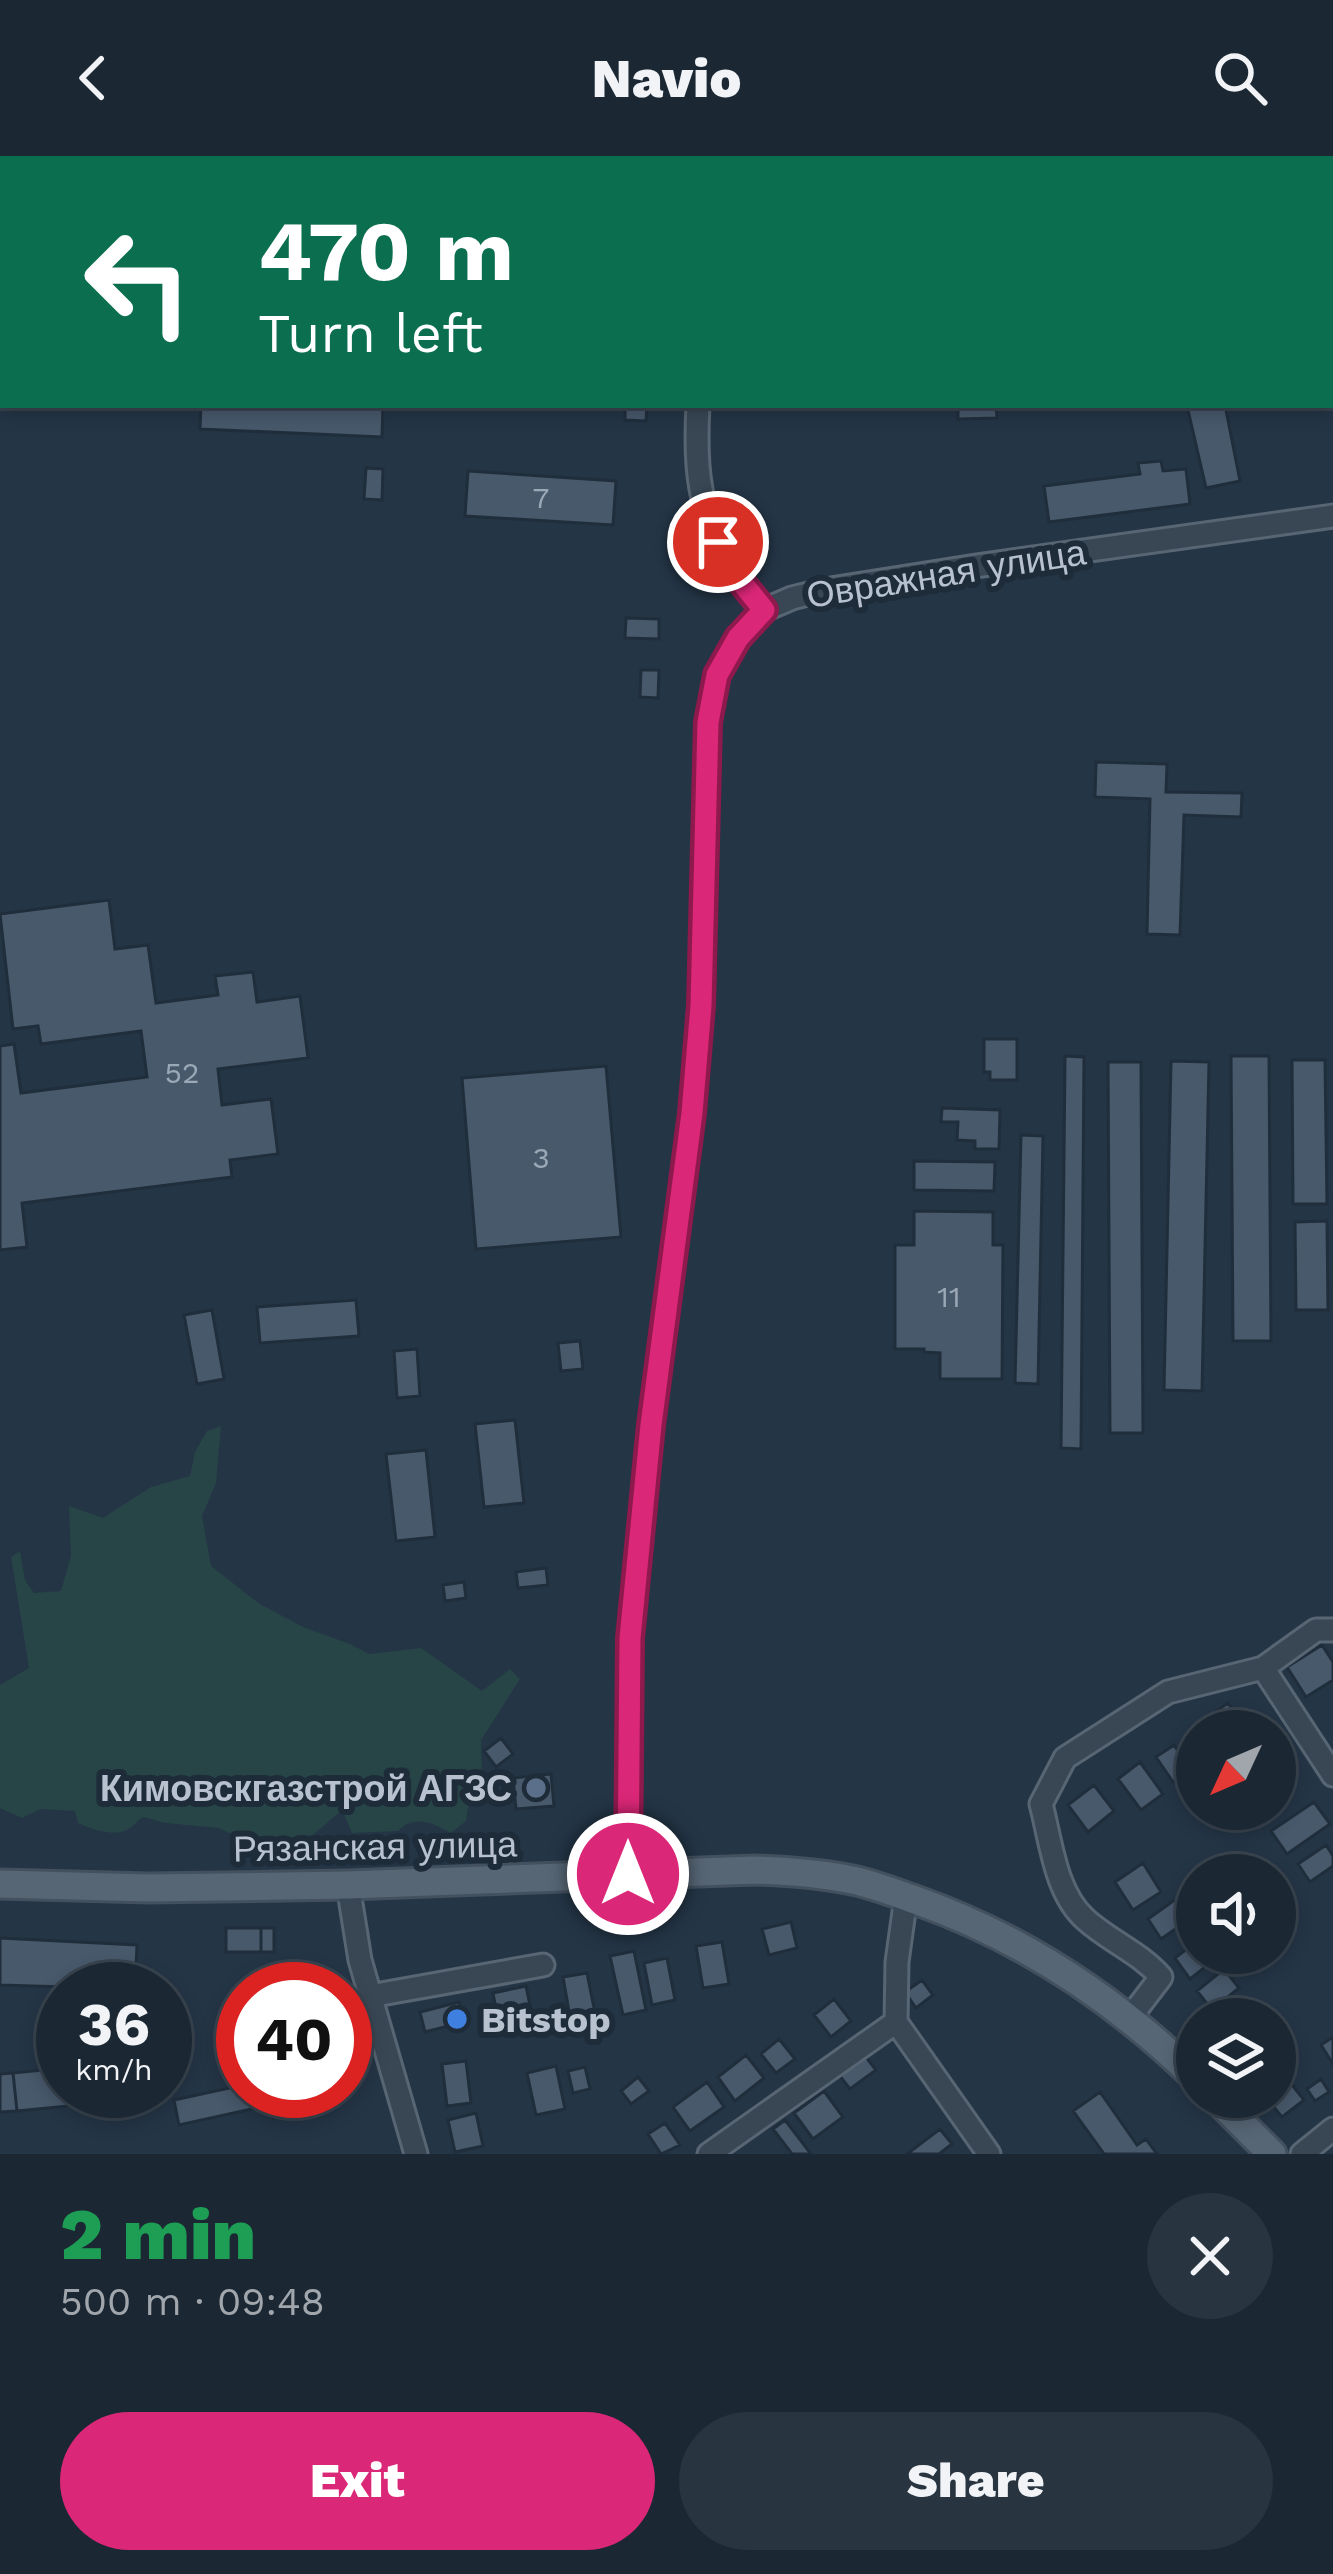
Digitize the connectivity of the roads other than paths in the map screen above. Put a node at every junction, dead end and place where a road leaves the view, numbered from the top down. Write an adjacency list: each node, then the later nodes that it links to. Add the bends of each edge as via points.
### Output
1 (698, 408): 3 (street, via 695,459 706,517 730,568)
2 (1333, 516): 3 (street, Овражная улица, via 824,590)
3 (764, 610): 7 (street, Овражная улица, via 717,675 708,722 692,1113 630,1638)
4 (1333, 1630): 5 (street, via 1316,1630)
5 (1262, 1668): 6 (street); 15 (street, via 1168,1692 1065,1758 1041,1804 1062,1884 1083,1917 1161,1977)
6 (1333, 1775)
7 (628, 1874): 9 (main road, Рязанская улица); 10 (main road, Рязанская улица, via 803,1872)
8 (0, 1884): 9 (main road, Рязанская улица)
9 (348, 1886): 11 (street)
10 (906, 1897): 15 (main road, Рязанская улица, via 1006,1937); 16 (street)
11 (361, 1962)
12 (543, 1965): 13 (street)
13 (372, 1996)
14 (372, 2003): 20 (street)
15 (1130, 2019): 17 (main road, Рязанская улица)
16 (896, 2022): 21 (street); 22 (street)
17 (1176, 2060)
18 (1236, 2118): 23 (main road)
19 (1333, 2129): 24 (street)
20 (416, 2154)
21 (709, 2154)
22 (989, 2154)
23 (1272, 2154)
24 (1302, 2154)

